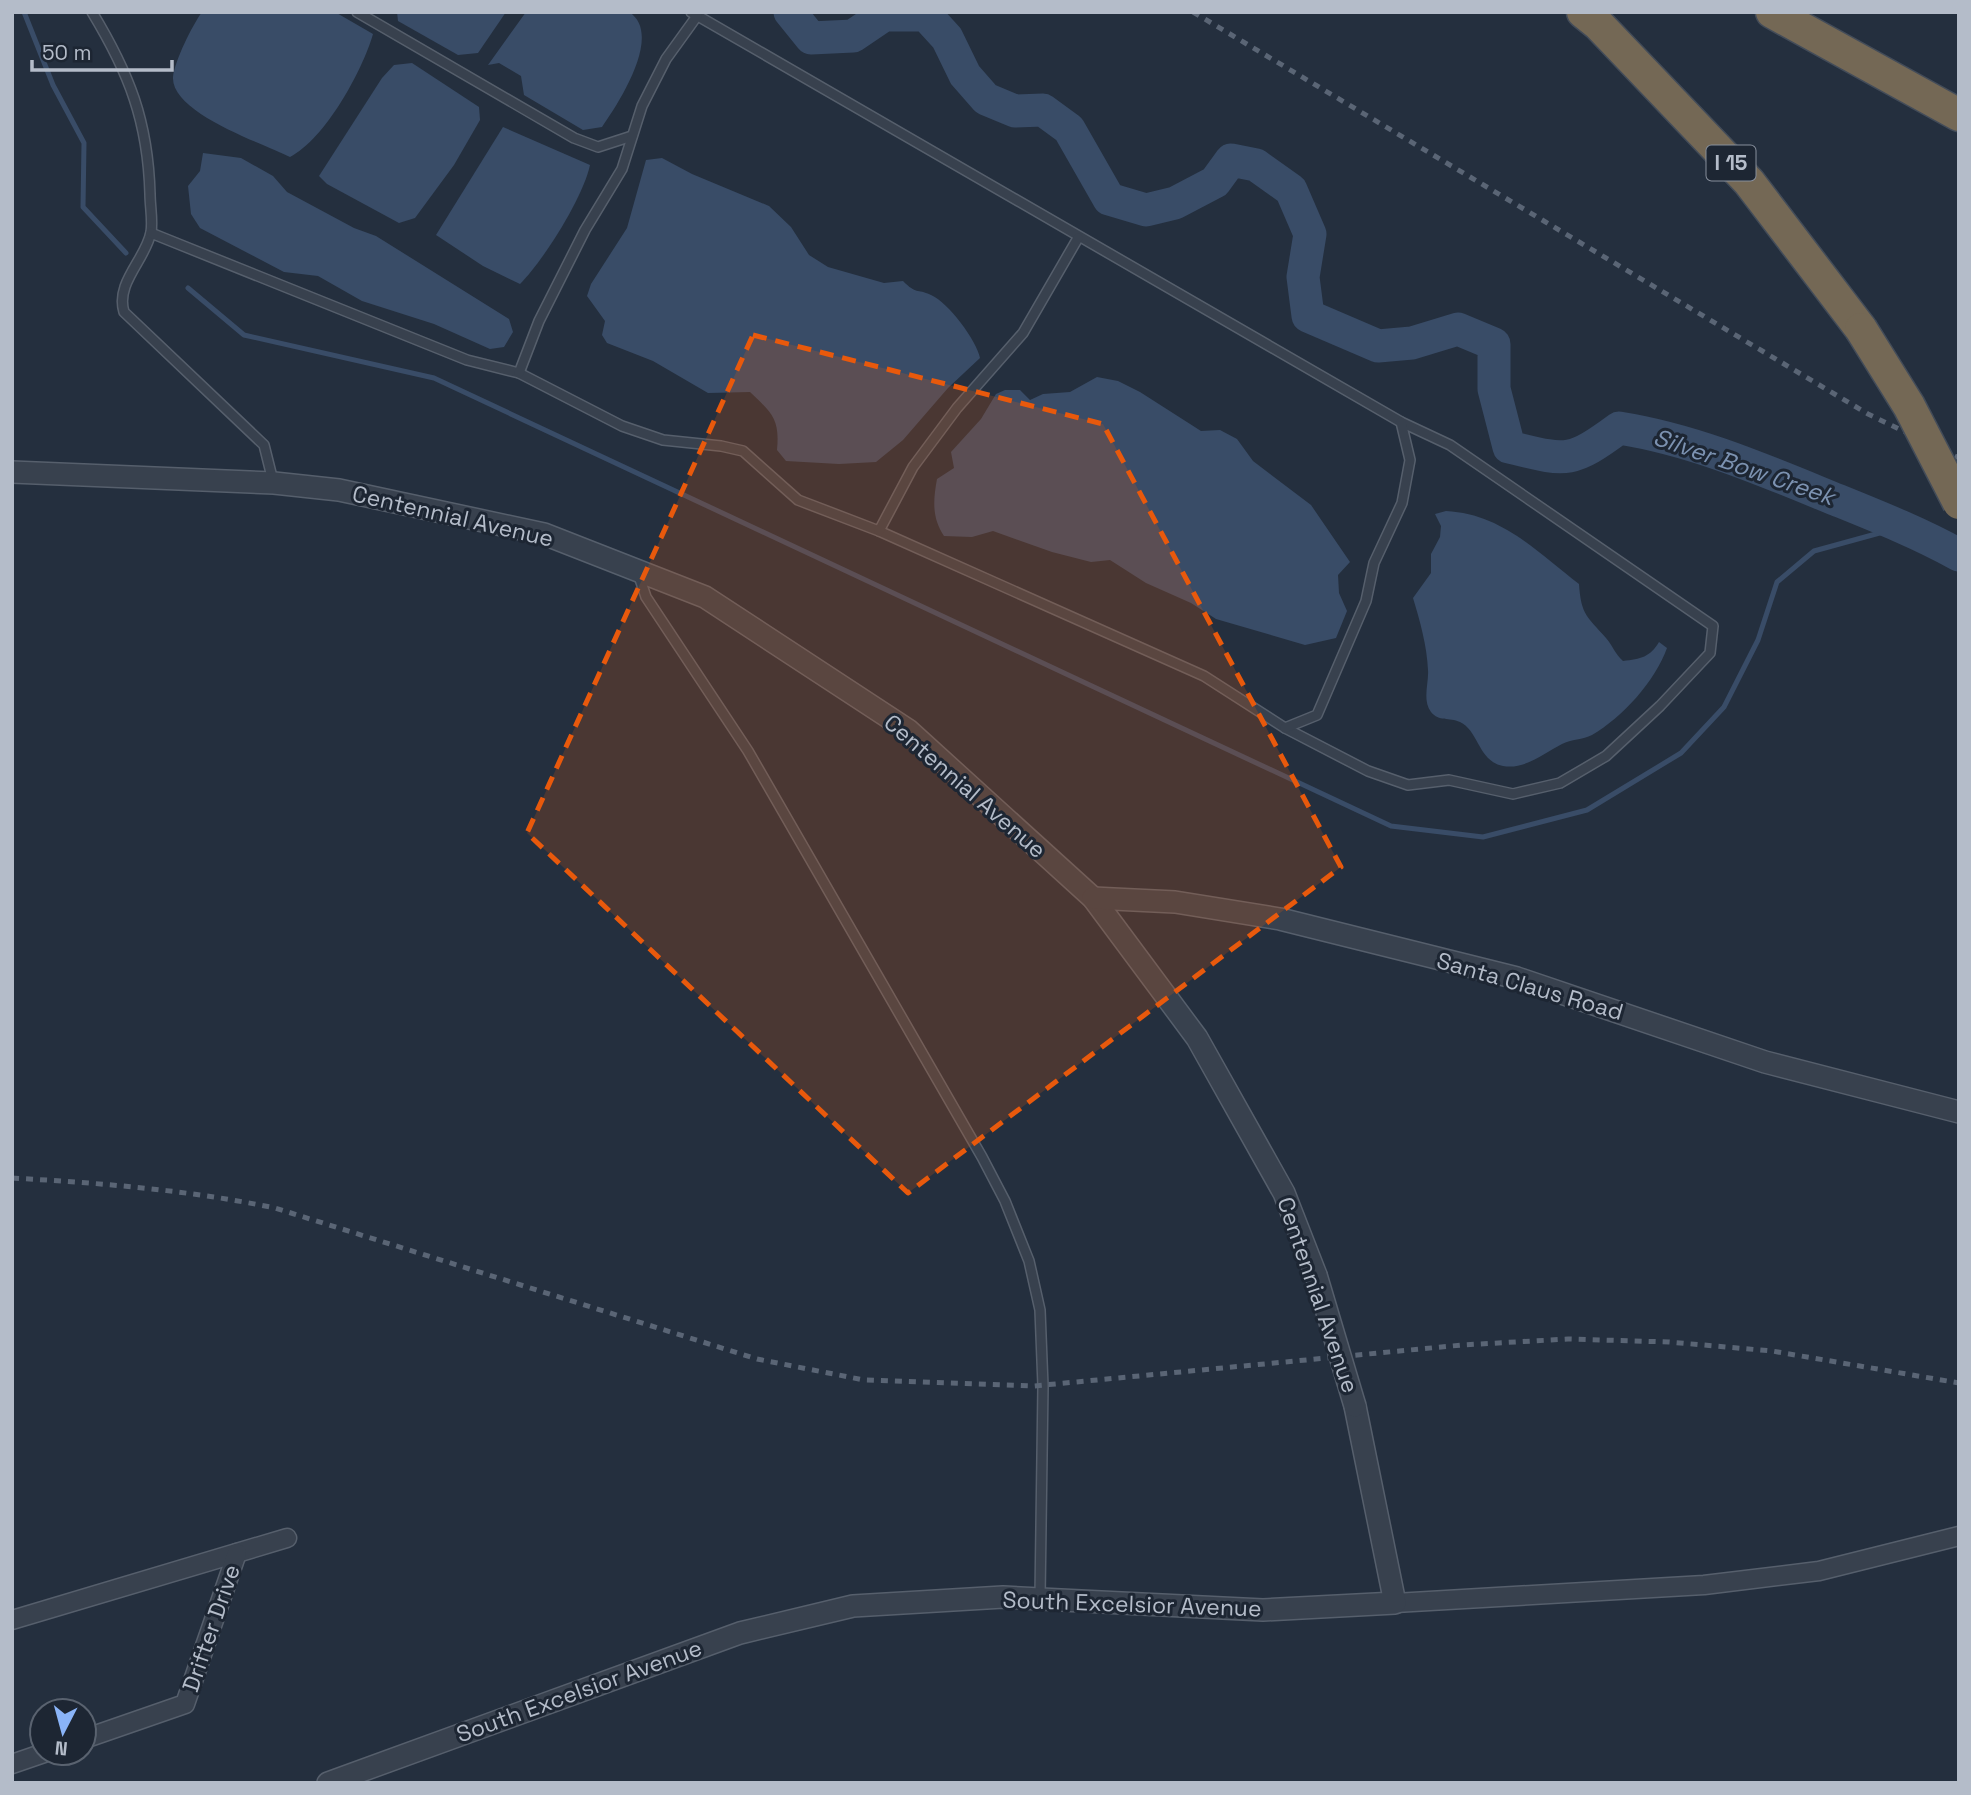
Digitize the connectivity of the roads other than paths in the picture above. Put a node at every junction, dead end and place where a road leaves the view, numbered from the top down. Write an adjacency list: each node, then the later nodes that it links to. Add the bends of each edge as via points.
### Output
1 (92, 12): 8 (lane, via 121,60 138,107 149,174)
2 (357, 12): 7 (lane, via 574,138 598,147)
3 (1583, 12): 14 (highway, I 15, bridge, via 1749,182 1861,329 1909,406)
4 (1773, 12): 6 (highway)
5 (694, 14): 7 (lane, via 666,60); 9 (lane)
6 (1959, 115)
7 (632, 136): 10 (lane, via 622,169 539,321)
8 (151, 233): 10 (lane, via 467,360); 13 (lane, via 127,284 121,303 124,312 264,445)
9 (1078, 238): 11 (lane); 15 (lane, via 1023,333 957,408 914,467)
10 (519, 373): 15 (lane, via 622,426 663,440 743,451 798,500)
11 (1401, 422): 17 (lane, via 1410,460 1402,503 1374,563 1366,601 1317,715); 17 (lane, via 1450,445 1713,626 1710,653 1606,756 1560,783 1513,794 1449,780 1408,785 1368,771)
12 (12, 472): 13 (street, Centennial Avenue)
13 (274, 483): 16 (street, Centennial Avenue, via 339,490 544,534)
14 (1959, 502)
15 (879, 531): 17 (lane, via 1204,676)
16 (637, 571): 18 (street, Centennial Avenue, via 705,597 908,730); 23 (lane, via 646,597 748,751 975,1145 1025,1249 1040,1310)
17 (1285, 728)
18 (1093, 898): 19 (street, Santa Claus Road, via 1175,902 1280,919 1517,978 1765,1062); 24 (street, Centennial Avenue, bridge, via 1197,1038 1284,1193 1316,1275 1355,1406)
19 (1959, 1112)
20 (1959, 1536): 24 (street, South Excelsior Avenue, via 1819,1571 1704,1585)
21 (287, 1538): 22 (street)
22 (237, 1553): 25 (street); 26 (street, Drifter Drive, via 185,1704)
23 (1040, 1599): 24 (street, South Excelsior Avenue, via 1263,1610); 27 (street, South Excelsior Avenue, via 853,1606 740,1633)
24 (1395, 1604)
25 (12, 1620)
26 (98, 1734)
27 (328, 1783)

